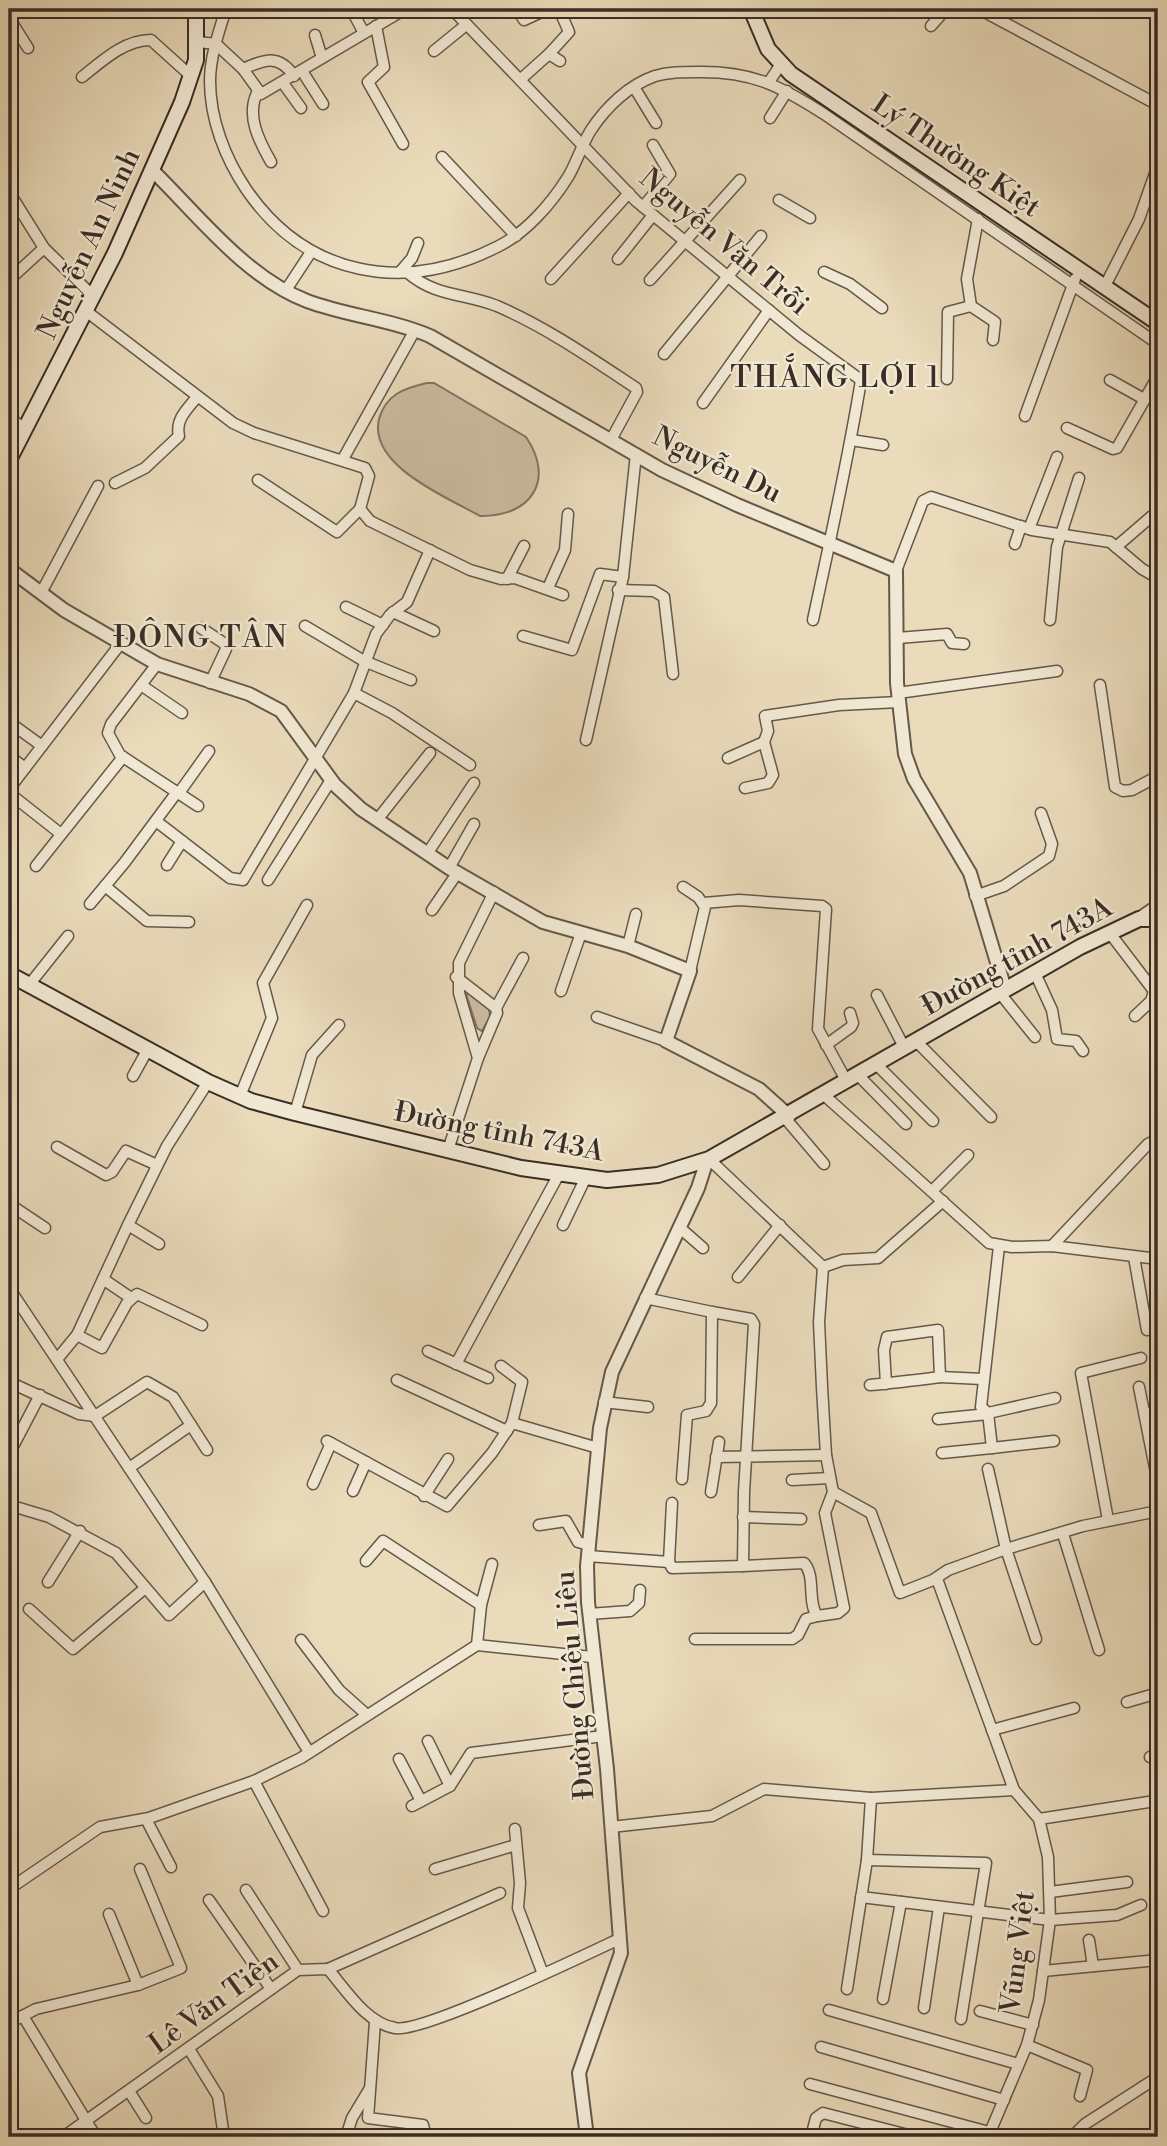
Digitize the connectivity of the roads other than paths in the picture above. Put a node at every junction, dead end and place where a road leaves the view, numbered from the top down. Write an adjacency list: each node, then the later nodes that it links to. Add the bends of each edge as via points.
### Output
1 (195, 9): 18 (main road, Nguyễn An Ninh)
2 (226, 9): 19 (street)
3 (351, 9): 16 (street)
4 (452, 9): 13 (street, Nguyễn Văn Trỗi)
5 (517, 9): 6 (street, via 524,20)
6 (548, 9)
7 (559, 9): 22 (street, via 569,32)
8 (946, 9): 15 (street)
9 (979, 9): 37 (street)
10 (754, 10): 25 (main road, Lý Thường Kiệt, via 768,49)
11 (397, 14): 14 (street)
12 (9, 18): 20 (street)
13 (466, 25): 21 (street); 30 (street, Nguyễn Văn Trỗi)
14 (376, 26): 16 (street); 41 (street, via 384,66 368,82)
15 (930, 26)
16 (364, 33): 23 (street)
17 (315, 35): 23 (street)
18 (198, 42): 19 (street); 29 (main road, Nguyễn An Ninh)
19 (216, 44): 26 (street); 61 (street, via 211,103 227,156 264,214)
20 (28, 48)
21 (434, 51)
22 (549, 54): 24 (street); 30 (street)
23 (322, 58): 27 (street)
24 (560, 61)
25 (781, 64): 31 (street); 63 (main road, Lý Thường Kiệt)
26 (243, 69): 27 (street, via 275,60); 35 (street)
27 (298, 74): 32 (street); 36 (street)
28 (82, 77): 29 (street, via 113,52 151,40)
29 (192, 77): 47 (main road, Nguyễn An Ninh)
30 (522, 79): 43 (street, Nguyễn Văn Trỗi)
31 (769, 82): 33 (street, via 739,73 673,72); 34 (street)
32 (283, 83): 35 (street); 38 (street)
33 (634, 87): 40 (street); 43 (street, via 602,117)
34 (787, 91): 39 (street); 55 (street)
35 (257, 93): 45 (street, via 251,112)
36 (323, 104)
37 (1158, 105)
38 (301, 108)
39 (770, 118)
40 (656, 123)
41 (403, 144)
42 (653, 145): 52 (street, via 670,174)
43 (584, 148): 50 (street, Nguyễn Văn Trỗi); 56 (street, via 553,198)
44 (442, 157): 56 (street)
45 (271, 162)
46 (1158, 165): 71 (street, via 1139,219)
47 (152, 170): 72 (street, Nguyễn Du, via 242,259); 73 (main road, Nguyễn An Ninh)
48 (740, 180): 58 (street)
49 (9, 192): 60 (street)
50 (629, 193): 52 (street, Nguyễn Văn Trỗi); 67 (street)
51 (779, 200): 54 (street)
52 (643, 207): 53 (street, Nguyễn Văn Trỗi)
53 (653, 215): 58 (street, Nguyễn Văn Trỗi); 62 (street)
54 (810, 218)
55 (978, 219): 70 (street); 74 (street, via 967,279)
56 (516, 236): 64 (street, via 435,270)
57 (761, 236): 66 (street)
58 (687, 242): 66 (street, Nguyễn Văn Trỗi); 68 (street)
59 (418, 243): 64 (street)
60 (44, 248): 69 (street); 73 (street)
61 (311, 252): 64 (street, via 351,269); 72 (street)
62 (618, 259)
63 (1081, 270): 70 (street); 71 (main road, Lý Thường Kiệt)
64 (404, 272): 93 (street, via 424,286 480,300 523,319 636,388)
65 (824, 272): 75 (street, via 850,284)
66 (727, 273): 76 (street, Nguyễn Văn Trỗi); 82 (street)
67 (551, 279)
68 (650, 280)
69 (9, 281)
70 (1072, 284): 81 (street); 89 (street)
71 (1105, 286): 78 (main road, Lý Thường Kiệt)
72 (286, 290): 79 (street, Nguyễn Du, via 309,301)
73 (93, 296): 77 (main road, Nguyễn An Ninh)
74 (971, 306): 80 (street, via 995,322); 84 (street, via 948,312)
75 (882, 308)
76 (769, 310): 88 (street); 94 (street, Nguyễn Văn Trỗi, via 861,380)
77 (86, 311): 86 (street); 92 (main road, Nguyễn An Ninh)
78 (1158, 323)
79 (415, 330): 93 (street, Nguyễn Du); 98 (street)
80 (993, 341)
81 (1158, 344)
82 (664, 354)
83 (1158, 376): 87 (street)
84 (947, 379)
85 (1110, 380): 87 (street)
86 (197, 397): 98 (street, via 254,433); 102 (street, via 180,419 179,436 145,468)
87 (1144, 399): 91 (street, via 1117,448)
88 (703, 403)
89 (1025, 416)
90 (9, 418): 92 (street)
91 (1067, 428)
92 (26, 429): 99 (main road, Nguyễn An Ninh)
93 (612, 438): 96 (street, Nguyễn Du)
94 (850, 440): 95 (street); 109 (street, Nguyễn Văn Trỗi, via 839,509)
95 (883, 445)
96 (636, 454): 109 (street, Nguyễn Du, via 737,505); 116 (street)
97 (1057, 457): 107 (street)
98 (343, 458): 104 (street, via 359,463 369,476)
99 (9, 460)
100 (1079, 478): 108 (street)
101 (258, 480): 104 (street, via 337,532)
102 (115, 483)
103 (98, 486): 121 (street)
104 (360, 509): 113 (street, via 370,521)
105 (568, 514): 119 (street, via 565,550)
106 (1152, 516): 112 (street)
107 (1025, 528): 108 (street); 110 (street); 115 (street, via 926,497)
108 (1060, 535): 112 (street, via 1103,539); 126 (street)
109 (828, 543): 115 (street, Nguyễn Du); 125 (street, Nguyễn Văn Trỗi)
110 (1015, 544)
111 (524, 545): 118 (street)
112 (1116, 547): 117 (street)
113 (430, 550): 118 (street, via 470,570); 124 (street, via 407,602)
114 (9, 569): 121 (street)
115 (896, 571): 132 (street)
116 (623, 577): 120 (street); 131 (street, via 600,574 572,650)
117 (1158, 578)
118 (507, 579): 119 (street)
119 (548, 588): 122 (street)
120 (618, 590): 138 (street, via 654,591 664,597); 147 (street)
121 (41, 593): 133 (street)
122 (564, 595)
123 (346, 607): 127 (street)
124 (393, 612): 127 (street); 130 (street)
125 (813, 620)
126 (1050, 620)
127 (383, 625): 135 (street)
128 (305, 626): 135 (street)
129 (201, 628): 140 (street, via 221,640 226,649)
130 (434, 631)
131 (523, 636)
132 (898, 638): 134 (street, via 947,634 952,643); 144 (street)
133 (121, 643): 136 (street); 149 (street)
134 (964, 644)
135 (364, 661): 139 (street); 143 (street)
136 (157, 664): 140 (street); 141 (street)
137 (1057, 671): 144 (street)
138 (673, 674)
139 (411, 680)
140 (209, 682): 154 (street, via 249,694 281,711)
141 (141, 685): 145 (street); 153 (street, via 108,733)
142 (1100, 685): 158 (street, via 1115,787 1128,791)
143 (354, 692): 154 (street); 156 (street)
144 (899, 697): 148 (street, via 765,716 768,731); 179 (street, via 905,754 914,779 964,862)
145 (182, 713)
146 (9, 722): 149 (street)
147 (586, 740)
148 (764, 742): 155 (street); 161 (street, via 772,775 768,783)
149 (42, 746): 157 (street)
150 (209, 751): 163 (street)
151 (430, 753): 166 (street)
152 (9, 756): 157 (street)
153 (123, 757): 163 (street); 169 (street)
154 (314, 757): 159 (street); 170 (street, via 243,880 230,878)
155 (728, 758)
156 (470, 765)
157 (25, 768): 162 (street)
158 (1158, 776)
159 (331, 780): 166 (street); 175 (street)
160 (474, 783): 171 (street)
161 (745, 788)
162 (9, 791): 169 (street)
163 (178, 793): 164 (street); 167 (street)
164 (198, 806)
165 (1041, 813): 179 (street, via 1052,844 1049,856 1004,886)
166 (377, 820): 171 (street)
167 (156, 821): 170 (street); 176 (street)
168 (474, 824): 174 (street)
169 (61, 834): 173 (street)
170 (182, 841): 172 (street)
171 (428, 854): 174 (street)
172 (167, 865)
173 (36, 866)
174 (453, 870): 178 (street); 184 (street)
175 (268, 880)
176 (105, 886): 181 (street); 188 (street, via 146,921)
177 (684, 887): 180 (street)
178 (495, 892): 190 (street, via 543,922); 197 (street, via 463,950)
179 (975, 896): 199 (street)
180 (704, 903): 194 (street); 210 (street, via 739,900 826,909 818,1029)
181 (90, 904)
182 (307, 905): 219 (street, via 263,983 272,1018)
183 (1158, 906): 186 (street)
184 (432, 910)
185 (636, 914): 192 (street)
186 (1139, 919): 187 (main road, Đường tỉnh 743A); 189 (main road, Đường tỉnh 743A)
187 (1158, 919)
188 (189, 922)
189 (1109, 932): 195 (main road, Đường tỉnh 743A); 204 (street, via 1154,991 1151,1001)
190 (581, 933): 192 (street); 200 (street)
191 (68, 936): 198 (street)
192 (628, 946): 194 (street)
193 (523, 958): 202 (street)
194 (690, 971): 208 (street)
195 (1035, 973): 199 (main road, Đường tỉnh 743A); 212 (street, via 1052,1010 1056,1039 1076,1041)
196 (9, 974): 198 (main road, Đường tỉnh 743A)
197 (456, 976): 202 (street); 213 (street)
198 (29, 985): 211 (main road, Đường tỉnh 743A)
199 (1002, 990): 207 (street); 209 (main road, Đường tỉnh 743A)
200 (561, 991)
201 (877, 995): 209 (street)
202 (496, 1008): 213 (street)
203 (850, 1013): 210 (street, via 851,1027)
204 (1135, 1016)
205 (597, 1017): 208 (street)
206 (339, 1025): 220 (street, via 312,1055)
207 (1035, 1037)
208 (666, 1041): 221 (street, via 760,1089)
209 (910, 1044): 214 (main road, Đường tỉnh 743A); 222 (street)
210 (826, 1045): 216 (street)
211 (148, 1049): 215 (street); 217 (main road, Đường tỉnh 743A)
212 (1083, 1051)
213 (478, 1058): 227 (street)
214 (876, 1064): 216 (main road, Đường tỉnh 743A); 223 (street)
215 (133, 1076)
216 (853, 1079): 218 (main road, Đường tỉnh 743A); 224 (street)
217 (208, 1082): 219 (main road, Đường tỉnh 743A); 231 (street)
218 (824, 1095): 221 (main road, Đường tỉnh 743A); 234 (street)
219 (240, 1096): 220 (main road, Đường tỉnh 743A)
220 (295, 1112): 227 (main road, Đường tỉnh 743A)
221 (787, 1117): 229 (main road, Đường tỉnh 743A); 230 (street)
222 (991, 1117)
223 (933, 1121)
224 (906, 1124)
225 (1158, 1139): 244 (street, via 1148,1144)
226 (57, 1147): 231 (street, via 106,1175 126,1151)
227 (448, 1150): 232 (main road, Đường tỉnh 743A)
228 (968, 1155): 234 (street)
229 (708, 1159): 233 (main road, Đường tỉnh 743A, via 636,1179); 239 (street); 240 (street, Đường Chiêu Liêu)
230 (824, 1164)
231 (157, 1165): 237 (street)
232 (559, 1174): 233 (main road, Đường tỉnh 743A); 261 (street)
233 (586, 1177): 238 (street)
234 (932, 1191): 235 (street)
235 (943, 1201): 243 (street, via 981,1237); 248 (street, via 878,1258 843,1260)
236 (9, 1204): 241 (street)
237 (128, 1225): 242 (street); 250 (street)
238 (563, 1225)
239 (780, 1225): 248 (street); 249 (street)
240 (679, 1227): 245 (street); 253 (street, Đường Chiêu Liêu)
241 (44, 1228)
242 (159, 1244)
243 (999, 1246): 244 (street); 265 (street)
244 (1052, 1246): 246 (street)
245 (703, 1248)
246 (1134, 1257): 247 (street); 256 (street)
247 (1158, 1259)
248 (823, 1267): 289 (street, via 819,1322)
249 (738, 1277)
250 (103, 1279): 252 (street); 257 (street)
251 (9, 1288): 259 (street)
252 (131, 1298): 255 (street, via 142,1295); 257 (street, via 103,1348)
253 (645, 1298): 254 (street); 273 (street, Đường Chiêu Liêu, via 612,1372)
254 (712, 1312): 292 (street, via 751,1319 754,1324); 297 (street, via 711,1403 706,1411 687,1415)
255 (202, 1325)
256 (1147, 1330)
257 (76, 1335): 259 (street)
258 (428, 1351): 261 (street)
259 (58, 1358): 278 (street)
260 (1141, 1358): 310 (street, via 1081,1373)
261 (456, 1364): 264 (street)
262 (501, 1366): 281 (street, via 522,1382)
263 (940, 1377): 265 (street); 268 (street); 268 (street, via 938,1330 890,1335 884,1350)
264 (488, 1378)
265 (983, 1379): 276 (street, via 981,1407)
266 (397, 1380): 281 (street)
267 (9, 1381): 271 (street)
268 (886, 1384): 269 (street)
269 (870, 1385)
270 (1139, 1387): 277 (street)
271 (40, 1395): 278 (street, via 79,1414); 288 (street)
272 (1055, 1398): 276 (street)
273 (604, 1402): 274 (street); 284 (street, Đường Chiêu Liêu)
274 (648, 1407)
275 (1158, 1411): 277 (street)
276 (988, 1414): 279 (street); 285 (street)
277 (1145, 1414): 299 (street)
278 (96, 1416): 280 (street, via 147,1382 173,1397); 294 (street)
279 (938, 1419)
280 (191, 1425): 286 (street); 294 (street)
281 (510, 1427): 284 (street); 304 (street, via 450,1504 443,1506)
282 (1054, 1441): 285 (street)
283 (719, 1442): 290 (street)
284 (598, 1448): 315 (street, Đường Chiêu Liêu)
285 (992, 1448): 287 (street)
286 (207, 1450)
287 (942, 1453)
288 (9, 1454)
289 (826, 1455): 292 (street); 296 (street)
290 (716, 1457): 292 (street); 302 (street)
291 (448, 1458): 304 (street)
292 (746, 1458): 308 (street)
293 (366, 1462): 300 (street, via 329,1442); 301 (street); 304 (street)
294 (129, 1468): 322 (street)
295 (988, 1469): 314 (street)
296 (830, 1478): 298 (street); 303 (street)
297 (682, 1479)
298 (792, 1480)
299 (1158, 1483)
300 (313, 1484)
301 (354, 1491)
302 (711, 1492)
303 (833, 1492): 320 (street, via 871,1513 900,1593); 328 (street, via 825,1519 845,1603 841,1612)
304 (424, 1496)
305 (672, 1503): 317 (street)
306 (9, 1505): 312 (street)
307 (1158, 1511): 310 (street)
308 (743, 1517): 309 (street); 319 (street)
309 (801, 1519)
310 (1108, 1521): 313 (street)
311 (539, 1525): 315 (street, via 566,1521)
312 (80, 1531): 321 (street); 323 (street, via 116,1553)
313 (1063, 1534): 314 (street); 333 (street)
314 (1006, 1549): 320 (street, via 947,1570); 330 (street)
315 (589, 1551): 317 (street); 327 (street, Đường Chiêu Liêu)
316 (366, 1561): 325 (street, via 383,1541)
317 (669, 1562): 319 (street, via 675,1569)
318 (492, 1564): 325 (street)
319 (743, 1566): 328 (street, via 807,1565)
320 (937, 1578): 339 (street, Vũng Việt)
321 (48, 1582)
322 (205, 1582): 323 (street, via 172,1615); 342 (street)
323 (144, 1590): 326 (street, via 73,1649)
324 (640, 1590): 327 (street, via 639,1604 630,1611)
325 (481, 1605): 332 (street)
326 (29, 1609)
327 (589, 1614): 334 (street, Đường Chiêu Liêu)
328 (817, 1616): 329 (street, via 806,1619 792,1639)
329 (695, 1639)
330 (1036, 1639)
331 (301, 1640): 338 (street, via 339,1690)
332 (477, 1645): 334 (street); 338 (street)
333 (1099, 1650)
334 (593, 1657): 340 (street, Đường Chiêu Liêu)
335 (1158, 1693): 336 (street)
336 (1127, 1702)
337 (1074, 1709): 339 (street)
338 (367, 1715): 342 (street)
339 (992, 1730): 346 (street, Vũng Việt)
340 (603, 1736): 345 (street, via 471,1754); 351 (street, Đường Chiêu Liêu)
341 (428, 1741): 345 (street)
342 (309, 1752): 344 (street)
343 (399, 1759): 345 (street, via 416,1804)
344 (254, 1781): 349 (street); 369 (street)
345 (450, 1786)
346 (1014, 1790): 347 (street); 350 (street, Vũng Việt)
347 (871, 1798): 351 (street, via 764,1789 712,1816); 354 (street)
348 (1157, 1803): 350 (street)
349 (145, 1819): 355 (street); 359 (street, via 100,1827)
350 (1039, 1819): 361 (street, Vũng Việt)
351 (611, 1827): 372 (street, Đường Chiêu Liêu)
352 (515, 1829): 353 (street)
353 (516, 1845): 357 (street); 379 (street, via 518,1908)
354 (867, 1860): 363 (street); 368 (street, via 986,1863)
355 (171, 1867)
356 (140, 1869): 380 (street, via 181,1968)
357 (435, 1869)
358 (1127, 1882): 361 (street)
359 (9, 1889)
360 (246, 1891): 377 (street)
361 (1050, 1892): 371 (street, Vũng Việt)
362 (500, 1893): 376 (street)
363 (861, 1897): 365 (street); 382 (street)
364 (209, 1900): 381 (street)
365 (901, 1902): 367 (street); 383 (street)
366 (1141, 1905): 371 (street, via 1117,1915)
367 (939, 1908): 368 (street); 384 (street)
368 (979, 1910): 371 (street); 388 (street)
369 (323, 1911)
370 (109, 1914): 380 (street)
371 (1050, 1920): 378 (street, Vũng Việt)
372 (619, 1939): 379 (street); 411 (street, Đường Chiêu Liêu, via 617,1969 579,2073)
373 (1089, 1940): 375 (street)
374 (1158, 1960): 375 (street)
375 (1093, 1966): 378 (street)
376 (328, 1969): 377 (street, Lê Văn Tiên); 389 (street)
377 (298, 1970): 381 (street, Lê Văn Tiên)
378 (1043, 1971): 391 (street, Vũng Việt)
379 (543, 1974): 389 (street, via 406,2029)
380 (138, 1985): 387 (street)
381 (271, 1989): 394 (street, Lê Văn Tiên)
382 (847, 1989)
383 (883, 1999)
384 (924, 2008)
385 (829, 2010): 395 (street)
386 (980, 2011): 391 (street)
387 (23, 2016): 390 (street); 403 (street)
388 (961, 2019)
389 (375, 2021): 398 (street)
390 (9, 2023)
391 (1033, 2025): 392 (street, Vũng Việt)
392 (1027, 2045): 395 (street, Vũng Việt); 400 (street, via 1084,2068 1087,2073)
393 (821, 2047): 401 (street)
394 (189, 2049): 399 (street, Lê Văn Tiên); 408 (street, via 218,2096)
395 (1018, 2064): 401 (street, Vũng Việt)
396 (1158, 2077): 415 (street)
397 (810, 2084): 405 (street)
398 (370, 2088): 409 (street); 410 (street, via 368,2118 423,2125)
399 (129, 2091): 402 (street); 403 (street, Lê Văn Tiên)
400 (1080, 2096)
401 (1004, 2100): 405 (street, Vũng Việt)
402 (146, 2118)
403 (86, 2122): 406 (street, Lê Văn Tiên); 407 (street)
404 (869, 2126): 412 (street, via 820,2114); 413 (street); 414 (street)
405 (989, 2135)
406 (63, 2137)
407 (96, 2137)
408 (224, 2137)
409 (346, 2137)
410 (426, 2137)
411 (587, 2137)
412 (811, 2137)
413 (866, 2137)
414 (916, 2137)
415 (1072, 2137)

